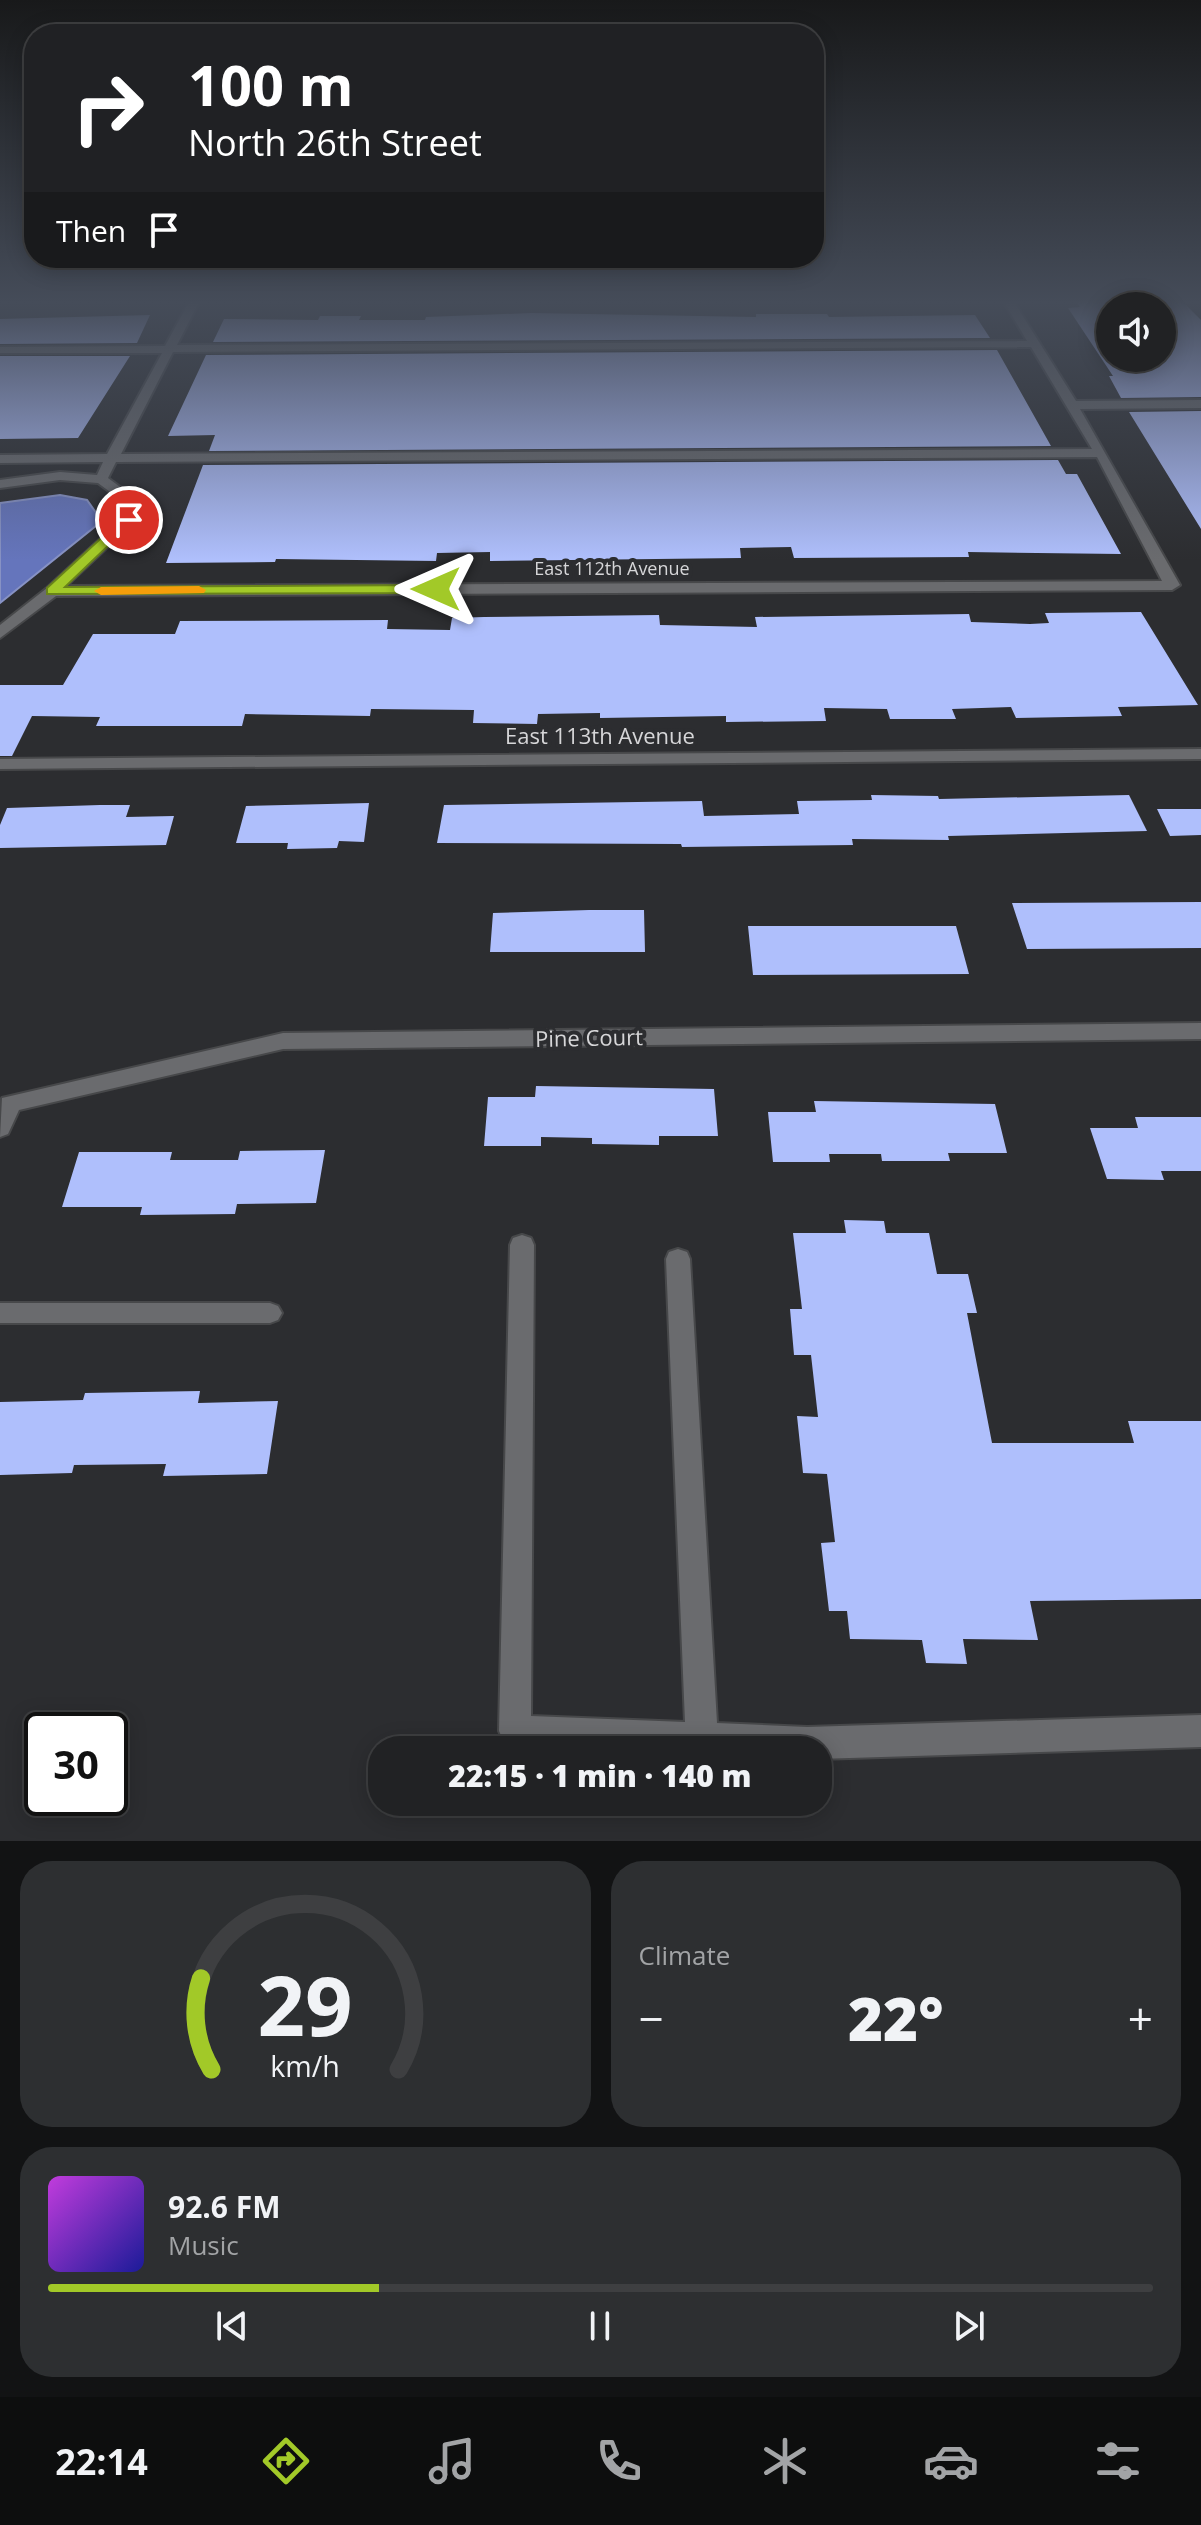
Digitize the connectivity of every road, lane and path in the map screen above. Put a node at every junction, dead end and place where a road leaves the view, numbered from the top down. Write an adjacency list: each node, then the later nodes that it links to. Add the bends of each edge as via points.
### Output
1 (150, 388): 7 (street)
2 (1061, 388): 4 (street)
3 (1201, 404): 4 (street)
4 (1071, 405): 5 (street)
5 (1101, 453): 7 (street); 10 (street, East 112th Avenue, via 1172,585)
6 (0, 459): 7 (street)
7 (113, 459): 8 (street)
8 (101, 479): 9 (street, via 60,476); 10 (street, via 128,498 129,520)
9 (0, 484)
10 (52, 591): 11 (street)
11 (0, 633)
12 (1201, 754): 13 (street, East 113th Avenue)
13 (0, 764)
14 (1201, 1031): 15 (street, Pine Court, via 283,1041)
15 (5, 1104): 16 (street, Pine Court)
16 (0, 1128)
17 (522, 1245): 22 (street, via 515,1731)
18 (678, 1259): 23 (street)
19 (0, 1313): 20 (lane)
20 (270, 1313)
21 (1201, 1731): 24 (street)
22 (649, 1736)
23 (702, 1736)
24 (832, 1742)

